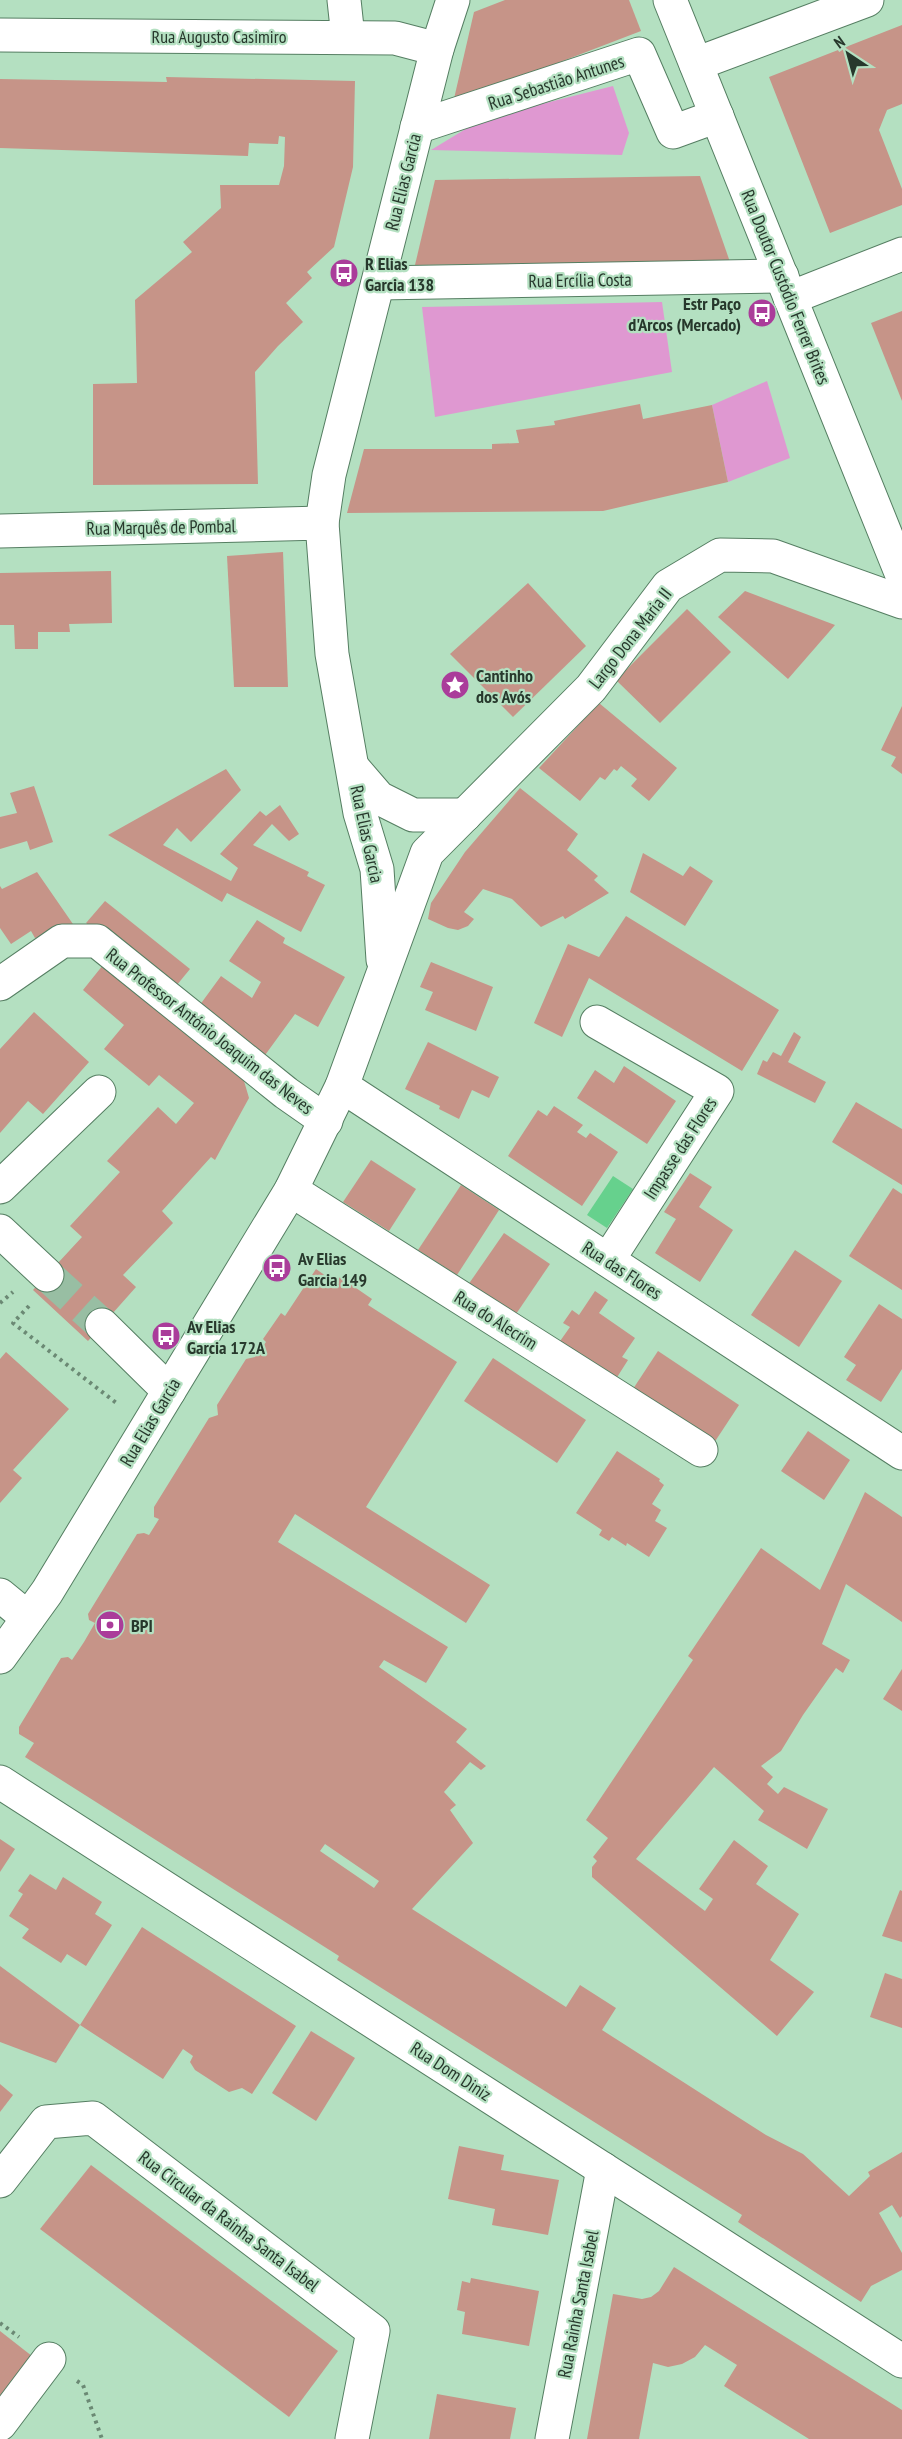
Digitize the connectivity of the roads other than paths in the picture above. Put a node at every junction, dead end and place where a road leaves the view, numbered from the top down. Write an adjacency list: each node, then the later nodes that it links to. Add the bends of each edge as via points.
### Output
1 (344, 0): 6 (street)
2 (453, 0): 7 (street, Rua Elias Garcia)
3 (670, 0): 8 (street, Rua Doutor Custódio Ferrer Brites)
4 (867, 0): 8 (street)
5 (0, 35): 6 (street, Rua Augusto Casimiro)
6 (348, 37): 7 (street, Rua Augusto Casimiro, via 395,39)
7 (437, 49): 10 (street, Rua Elias Garcia)
8 (696, 64): 9 (street, Rua Doutor Custódio Ferrer Brites)
9 (717, 116): 10 (street, Rua Sebastião Antunes, via 673,132 639,54); 13 (street, Rua Doutor Custódio Ferrer Brites)
10 (417, 127): 12 (street, Rua Elias Garcia)
11 (902, 254): 13 (street)
12 (378, 283): 13 (street, Rua Ercília Costa); 14 (street, Rua Elias Garcia, via 329,475)
13 (786, 287): 16 (street, Rua Doutor Custódio Ferrer Brites)
14 (321, 523): 15 (street, Rua Marquês de Pombal); 18 (street, Rua Elias Garcia, via 332,654)
15 (0, 531)
16 (902, 575)
17 (902, 602): 19 (street, Largo Dona Maria II, via 773,556 720,555 668,586 591,688)
18 (354, 769): 19 (street, via 380,798 413,815); 20 (street, Rua Elias Garcia, via 360,813 377,868)
19 (465, 815): 20 (street, Largo Dona Maria II, via 427,853)
20 (384, 971): 23 (street, Rua Elias Garcia)
21 (0, 984): 25 (street, Rua Professor António Joaquim das Neves, via 62,941 97,941)
22 (597, 1022): 29 (street, Impasse das Flores, via 717,1091)
23 (342, 1086): 25 (street, Rua Elias Garcia); 29 (street, Rua das Flores)
24 (99, 1092): 26 (street)
25 (326, 1121): 27 (street, Rua Elias Garcia)
26 (0, 1187)
27 (291, 1190): 32 (street, Rua Elias Garcia); 33 (street, Rua do Alecrim)
28 (0, 1231): 30 (street)
29 (608, 1260): 34 (street, Rua das Flores)
30 (47, 1275)
31 (102, 1325): 32 (street)
32 (170, 1391): 36 (street, Rua Elias Garcia)
33 (701, 1450)
34 (902, 1453)
35 (0, 1595): 36 (street)
36 (28, 1618): 37 (street, Rua Elias Garcia)
37 (0, 1657)
38 (0, 1782): 39 (street, Rua Dom Diniz)
39 (603, 2169): 42 (street, Rua Dom Diniz); 45 (street, Rua Rainha Santa Isabel)
40 (0, 2181): 44 (street, Rua Circular da Rainha Santa Isabel, via 46,2122 93,2118 374,2331)
41 (49, 2359): 43 (street)
42 (902, 2361)
43 (0, 2424)
44 (352, 2439)
45 (552, 2439)

